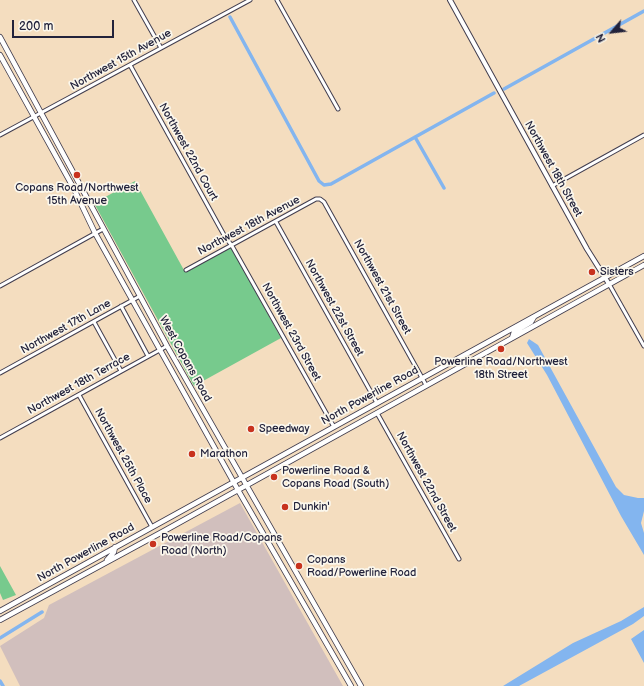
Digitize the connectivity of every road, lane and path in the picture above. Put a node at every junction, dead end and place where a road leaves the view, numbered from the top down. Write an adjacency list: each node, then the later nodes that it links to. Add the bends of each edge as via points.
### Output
1 (134, 0): 6 (street)
2 (250, 0): 6 (street, Northwest 15th Avenue)
3 (277, 0): 9 (street)
4 (450, 0): 14 (street, Northwest 18th Street)
5 (0, 37): 10 (main road, West Copans Road)
6 (161, 48): 8 (street, Northwest 15th Avenue)
7 (0, 55): 11 (main road, West Copans Road)
8 (130, 65): 10 (street, Northwest 15th Avenue); 19 (street, Northwest 22nd Court)
9 (338, 109)
10 (42, 112): 11 (street, Northwest 15th Avenue); 17 (main road, West Copans Road)
11 (34, 116): 12 (street, Northwest 15th Avenue); 18 (main road, West Copans Road, via 73,187)
12 (0, 135)
13 (644, 135): 14 (street)
14 (552, 186): 23 (street, Northwest 18th Street, via 587,249)
15 (320, 199): 16 (street, Northwest 18th Avenue); 38 (street, Northwest 21st Street)
16 (276, 222): 19 (street, Northwest 18th Avenue); 41 (street, Northwest 22st Street)
17 (103, 229): 18 (street); 26 (main road, West Copans Road)
18 (94, 233): 25 (street); 27 (main road, West Copans Road)
19 (232, 246): 22 (street, Northwest 18th Avenue); 44 (street, Northwest 23rd Street)
20 (644, 256): 23 (main road, North Powerline Road)
21 (644, 264): 24 (main road, North Powerline Road)
22 (186, 270)
23 (606, 277): 24 (street, Northwest 18th Street); 29 (main road, North Powerline Road)
24 (609, 284): 31 (main road, North Powerline Road); 33 (street, Northwest 18th Street)
25 (0, 286)
26 (140, 296): 27 (street, Northwest 17th Lane); 32 (main road, West Copans Road)
27 (132, 301): 28 (street, Northwest 17th Lane); 34 (main road, West Copans Road)
28 (121, 306): 30 (street, Northwest 17th Lane); 35 (street)
29 (534, 317): 31 (main road, via 531,322 514,332); 38 (main road, North Powerline Road)
30 (94, 322): 36 (street); 37 (street, Northwest 17th Lane)
31 (512, 338): 39 (main road, North Powerline Road)
32 (167, 346): 34 (street, Northwest 18th Terrace); 47 (main road, West Copans Road)
33 (644, 346)
34 (160, 350): 35 (street, Northwest 18th Terrace); 48 (main road, West Copans Road)
35 (148, 356): 36 (street, Northwest 18th Terrace)
36 (121, 370): 40 (street, Northwest 18th Terrace)
37 (0, 373)
38 (422, 378): 39 (street, Northwest 21st Street); 41 (main road, North Powerline Road)
39 (426, 385): 42 (main road, North Powerline Road)
40 (78, 395): 46 (street, Northwest 18th Terrace); 51 (street, Northwest 25th Place)
41 (377, 403): 43 (main road, North Powerline Road)
42 (377, 413): 45 (main road, North Powerline Road); 53 (street, Northwest 22nd Street)
43 (342, 422): 44 (main road, North Powerline Road); 45 (main road)
44 (334, 427): 47 (main road, North Powerline Road)
45 (338, 435): 49 (main road, North Powerline Road)
46 (0, 438)
47 (242, 477): 48 (main road, North Powerline Road); 49 (main road, West Copans Road)
48 (233, 481): 50 (main road, West Copans Road); 51 (main road, North Powerline Road)
49 (247, 486): 50 (main road, North Powerline Road); 60 (main road, West Copans Road)
50 (238, 490): 54 (main road, North Powerline Road); 59 (main road, West Copans Road)
51 (152, 527): 52 (main road, North Powerline Road)
52 (115, 547): 54 (main road, via 114,552); 55 (main road, North Powerline Road)
53 (459, 560)
54 (102, 564): 57 (main road, North Powerline Road)
55 (18, 601): 56 (main road, North Powerline Road); 57 (main road, via 10,608)
56 (2, 610): 58 (main road)
57 (8, 615): 58 (main road, North Powerline Road)
58 (0, 618)
59 (351, 686)
60 (361, 686)

